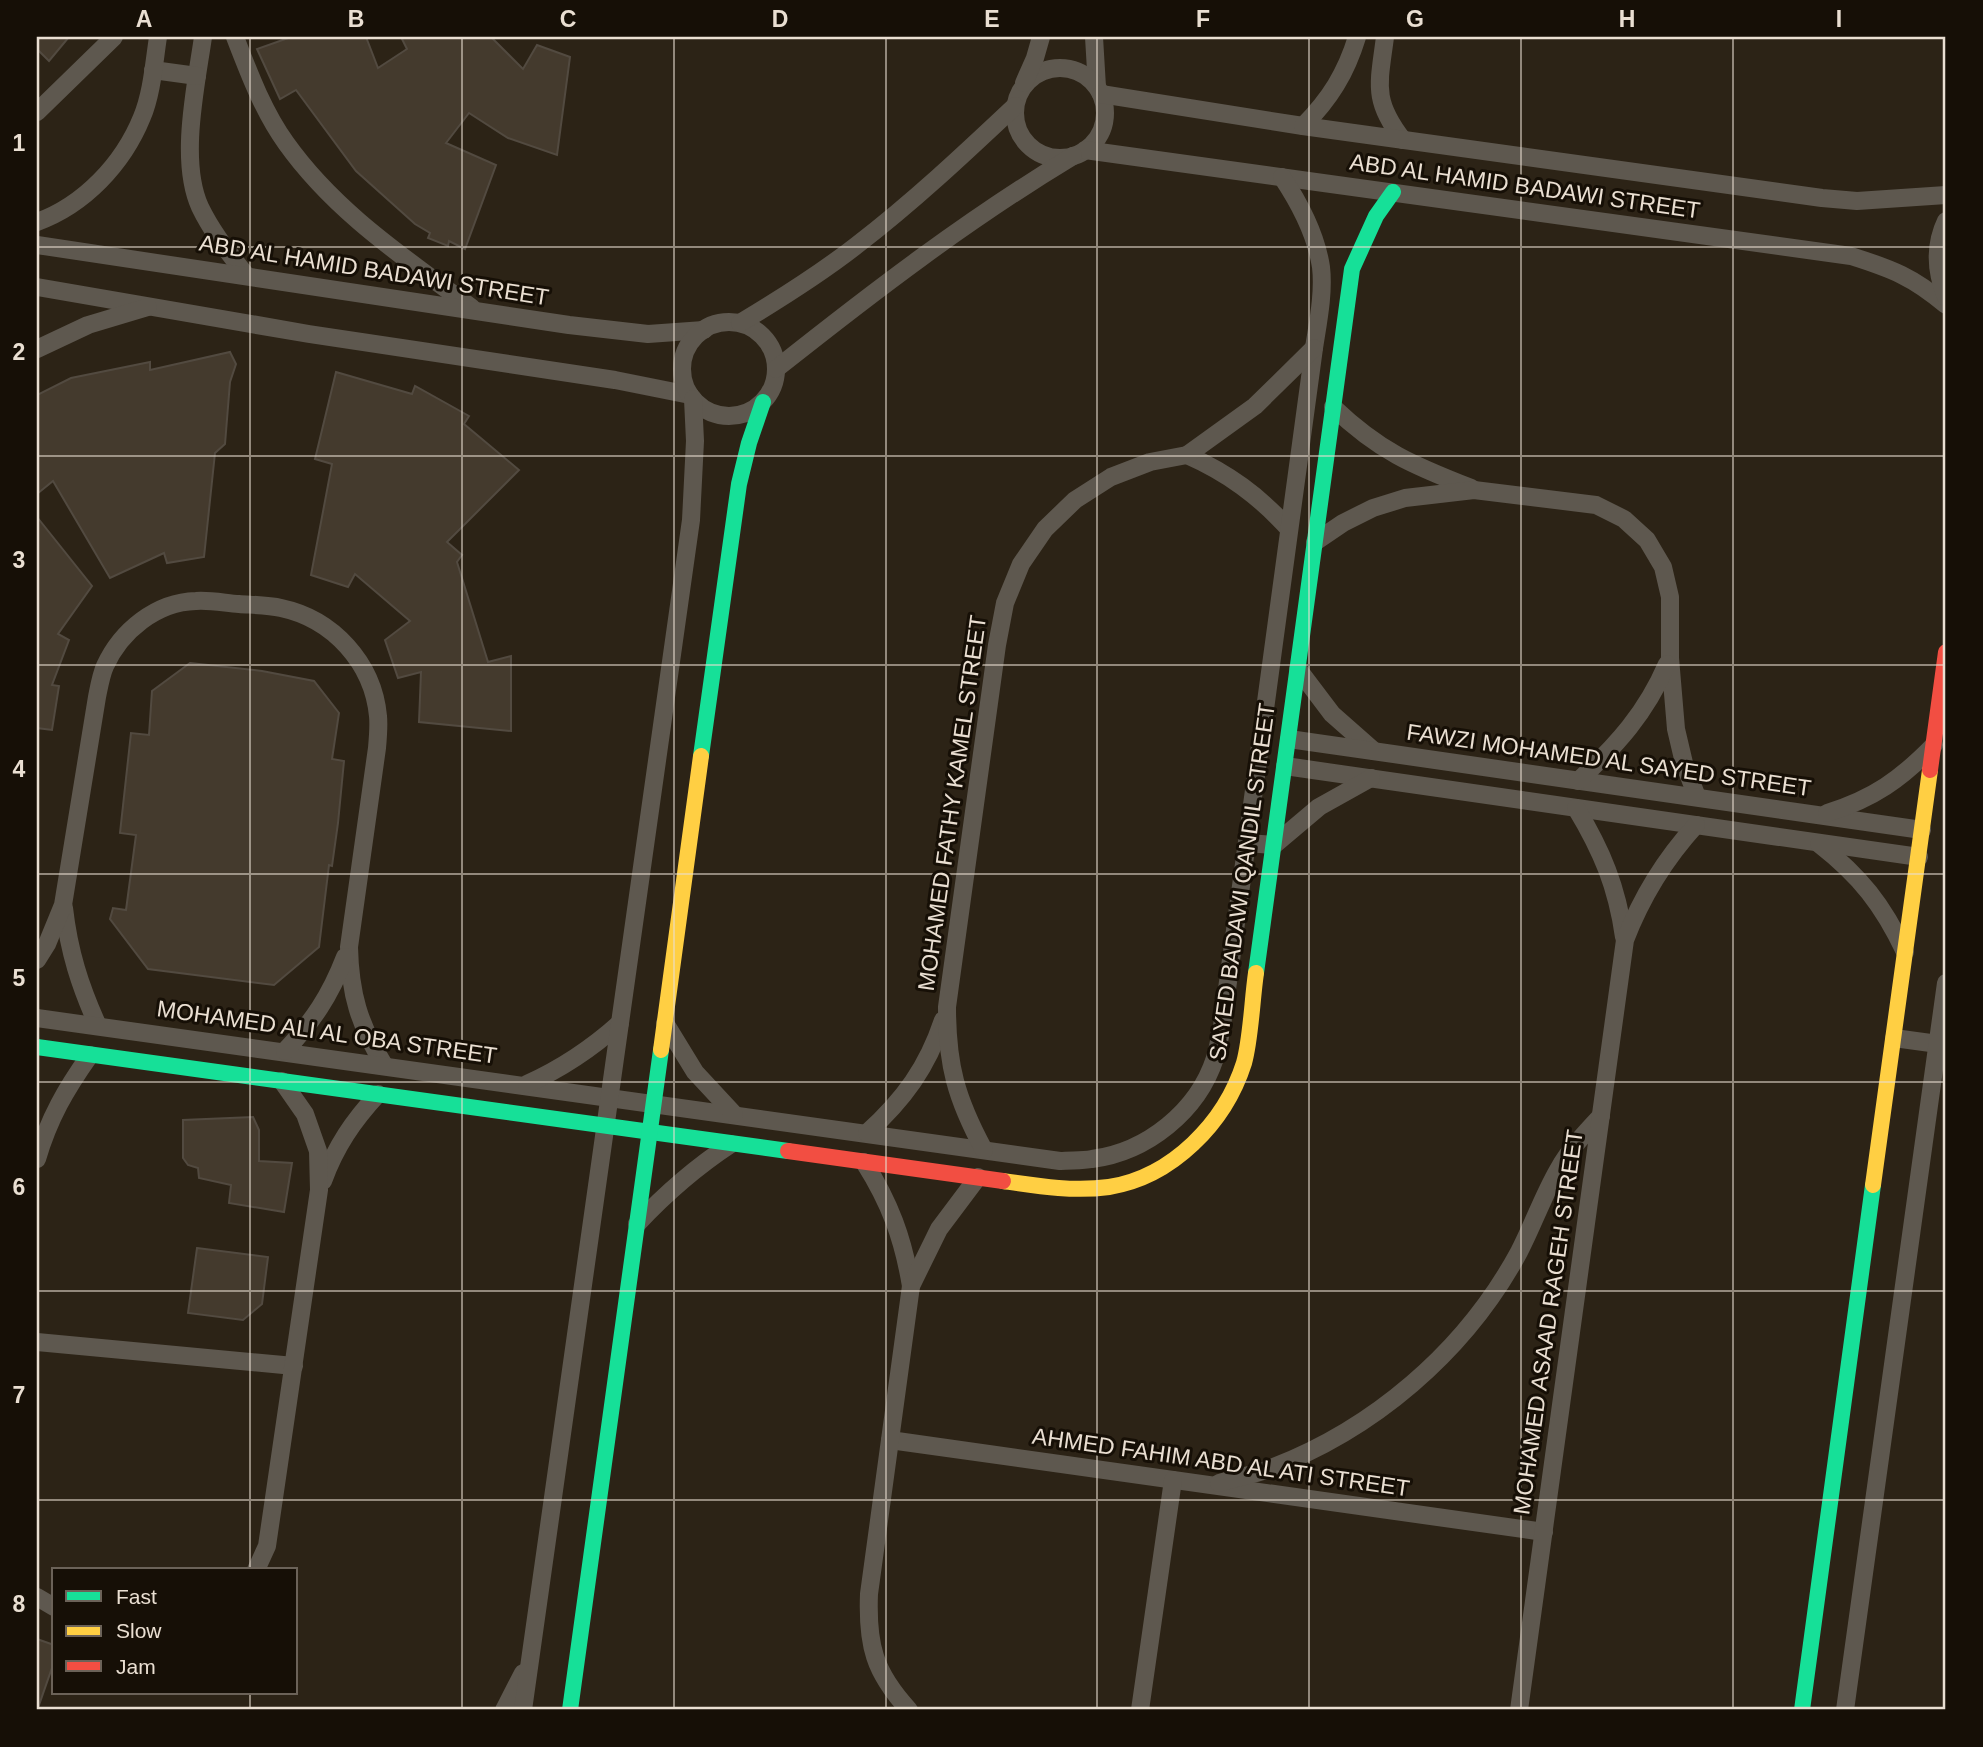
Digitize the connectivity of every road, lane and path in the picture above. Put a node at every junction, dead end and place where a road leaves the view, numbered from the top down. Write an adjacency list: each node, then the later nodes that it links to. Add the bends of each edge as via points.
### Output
1 (114, 37): 13 (street)
2 (158, 37): 9 (street)
3 (203, 37): 10 (street)
4 (235, 37): 30 (street, via 254,87 284,141 323,189 369,231)
5 (1041, 37): 12 (street)
6 (1094, 37): 11 (street)
7 (1357, 37): 14 (street, via 1338,84)
8 (1385, 37): 15 (street, via 1379,94 1387,118)
9 (153, 70): 10 (street); 21 (street, via 143,116 121,158 89,192)
10 (197, 76): 25 (street, via 190,166 199,205)
11 (1099, 91): 12 (street, via 1087,77 1059,68 1038,75); 14 (street, ABD AL HAMID BADAWI STREET); 16 (street, via 1105,110 1103,125 1097,139)
12 (1018, 97): 16 (street, via 1015,121 1030,147 1058,158); 31 (street, via 911,202 800,287)
13 (37, 112)
14 (1303, 126): 15 (street, ABD AL HAMID BADAWI STREET)
15 (1403, 139): 19 (street, ABD AL HAMID BADAWI STREET, via 1822,198 1857,201)
16 (1079, 153): 17 (street, ABD AL HAMID BADAWI STREET); 35 (street, via 948,236)
17 (1282, 177): 18 (street, ABD AL HAMID BADAWI STREET); 23 (street, SAYED BADAWI QANDIL STREET, via 1304,214)
18 (1393, 192): 24 (street, SAYED BADAWI QANDIL STREET, via 1376,216); 29 (street, ABD AL HAMID BADAWI STREET, via 1851,256 1922,284)
19 (1946, 195)
20 (1946, 221): 27 (street, via 1937,253)
21 (37, 222)
22 (37, 245): 25 (street, ABD AL HAMID BADAWI STREET)
23 (1321, 267): 24 (street, via 1331,263); 33 (street, SAYED BADAWI QANDIL STREET)
24 (1352, 269): 38 (street, SAYED BADAWI QANDIL STREET)
25 (246, 274): 30 (street, ABD AL HAMID BADAWI STREET)
26 (37, 287): 28 (street)
27 (1946, 297)
28 (153, 305): 34 (street, via 88,325); 36 (street, via 309,334 615,380)
29 (1946, 305)
30 (475, 310): 32 (street, ABD AL HAMID BADAWI STREET, via 648,334)
31 (740, 323): 32 (street, via 715,324); 35 (street, via 766,340)
32 (704, 330): 36 (street, via 693,340 684,360 684,381)
33 (1314, 348): 39 (street, MOHAMED FATHY KAMEL STREET, via 1255,406); 41 (street, SAYED BADAWI QANDIL STREET)
34 (37, 349)
35 (776, 369): 37 (street, via 771,392)
36 (691, 397): 37 (street, via 702,408 728,416 741,415); 69 (street, via 695,441 691,520)
37 (763, 402): 70 (street, via 739,484)
38 (1333, 407): 40 (street, via 1384,449); 42 (street, SAYED BADAWI QANDIL STREET)
39 (1187, 454): 41 (street, via 1244,485); 67 (street, MOHAMED FATHY KAMEL STREET, via 1111,477 1075,500 1045,529 1021,564 1005,603 997,645)
40 (1474, 489): 42 (street, via 1405,498 1373,508); 44 (street, via 1596,505 1624,519 1647,540 1662,567 1670,597)
41 (1289, 529): 58 (street, SAYED BADAWI QANDIL STREET)
42 (1315, 542): 45 (street, SAYED BADAWI QANDIL STREET)
43 (1946, 652): 47 (street)
44 (1670, 657): 51 (street, via 1655,693 1633,725); 52 (street, via 1676,729)
45 (1298, 669): 46 (street, SAYED BADAWI QANDIL STREET); 48 (street, via 1332,714)
46 (1289, 739): 48 (street, FAWZI MOHAMED AL SAYED STREET); 49 (street, SAYED BADAWI QANDIL STREET)
47 (1934, 745): 54 (street, via 1883,790); 56 (street)
48 (1374, 751): 51 (street, FAWZI MOHAMED AL SAYED STREET)
49 (1285, 766): 50 (street); 59 (street, SAYED BADAWI QANDIL STREET)
50 (1371, 778): 53 (street); 59 (street, via 1319,807)
51 (1577, 780): 52 (street, FAWZI MOHAMED AL SAYED STREET)
52 (1697, 797): 54 (street, FAWZI MOHAMED AL SAYED STREET)
53 (1576, 808): 55 (street); 62 (street, MOHAMED ASAAD RAGEH STREET, via 1609,870)
54 (1820, 815): 56 (street, FAWZI MOHAMED AL SAYED STREET)
55 (1696, 825): 57 (street); 62 (street, MOHAMED ASAAD RAGEH STREET, via 1654,878)
56 (1923, 830): 60 (street)
57 (1817, 842): 60 (street); 64 (street, via 1870,890)
58 (1247, 843): 59 (street); 89 (street, SAYED BADAWI QANDIL STREET, via 1215,1059 1180,1115 1155,1136 1125,1151 1093,1159 1060,1161)
59 (1274, 845): 92 (street, SAYED BADAWI QANDIL STREET, via 1244,1062 1233,1091 1197,1141 1173,1161 1116,1185 1046,1187)
60 (1919, 857): 64 (street)
61 (63, 905): 63 (street, via 97,697 104,668 118,642 140,621 166,607 195,600 281,608 311,617 337,635 358,658 372,686 379,717); 65 (street); 71 (street, via 80,988)
62 (1625, 940): 84 (street, MOHAMED ASAAD RAGEH STREET)
63 (349, 947): 75 (street, via 334,986 312,1021); 77 (street, via 356,1009)
64 (1906, 952): 72 (street)
65 (37, 960)
66 (1946, 983): 73 (street)
67 (947, 1007): 87 (street, MOHAMED FATHY KAMEL STREET, via 918,1077); 89 (street, MOHAMED FATHY KAMEL STREET, via 954,1081)
68 (37, 1018): 71 (street, MOHAMED ALI AL OBA STREET)
69 (620, 1023): 79 (street, via 571,1062); 81 (street)
70 (665, 1023): 82 (street); 83 (street, via 695,1072)
71 (98, 1026): 75 (street, MOHAMED ALI AL OBA STREET)
72 (1894, 1038): 73 (street); 112 (street)
73 (1938, 1044): 113 (street)
74 (37, 1047): 76 (street)
75 (285, 1051): 77 (street, MOHAMED ALI AL OBA STREET)
76 (90, 1055): 78 (street); 90 (street, via 65,1090)
77 (384, 1065): 79 (street, MOHAMED ALI AL OBA STREET)
78 (282, 1081): 80 (street); 93 (street, via 305,1114 314,1139)
79 (526, 1084): 81 (street, MOHAMED ALI AL OBA STREET)
80 (378, 1094): 85 (street); 93 (street, via 352,1122 332,1155)
81 (610, 1096): 82 (street, SAYED BADAWI QANDIL STREET); 85 (street)
82 (654, 1102): 83 (street, SAYED BADAWI QANDIL STREET); 86 (street)
83 (734, 1114): 87 (street, SAYED BADAWI QANDIL STREET)
84 (1601, 1116): 100 (street, via 1558,1170 1519,1252 1489,1301 1413,1385 1318,1447); 101 (street, MOHAMED ASAAD RAGEH STREET)
85 (606, 1126): 86 (street, SAYED BADAWI QANDIL STREET); 103 (street)
86 (650, 1132): 88 (street, SAYED BADAWI QANDIL STREET); 94 (street)
87 (867, 1133): 89 (street, SAYED BADAWI QANDIL STREET)
88 (731, 1144): 91 (street, SAYED BADAWI QANDIL STREET); 94 (street, via 665,1194)
89 (984, 1150)
90 (37, 1159)
91 (864, 1162): 92 (street, SAYED BADAWI QANDIL STREET); 95 (street, via 895,1221)
92 (978, 1177): 95 (street, via 940,1229)
93 (320, 1191): 97 (street)
94 (637, 1224): 104 (street)
95 (911, 1286): 98 (street)
96 (37, 1342): 97 (street)
97 (294, 1366): 102 (street, via 267,1546)
98 (890, 1440): 99 (street, AHMED FAHIM ABD AL ATI STREET); 109 (street, via 868,1628 876,1661)
99 (1173, 1480): 100 (street, AHMED FAHIM ABD AL ATI STREET); 110 (street)
100 (1211, 1485): 101 (street, AHMED FAHIM ABD AL ATI STREET)
101 (1544, 1532): 111 (street, MOHAMED ASAAD RAGEH STREET)
102 (257, 1568)
103 (531, 1657): 105 (street); 106 (street)
104 (575, 1671): 107 (street); 108 (street)
105 (504, 1710)
106 (523, 1710)
107 (570, 1710)
108 (584, 1710)
109 (909, 1710)
110 (1140, 1710)
111 (1519, 1710)
112 (1802, 1710)
113 (1845, 1710)

